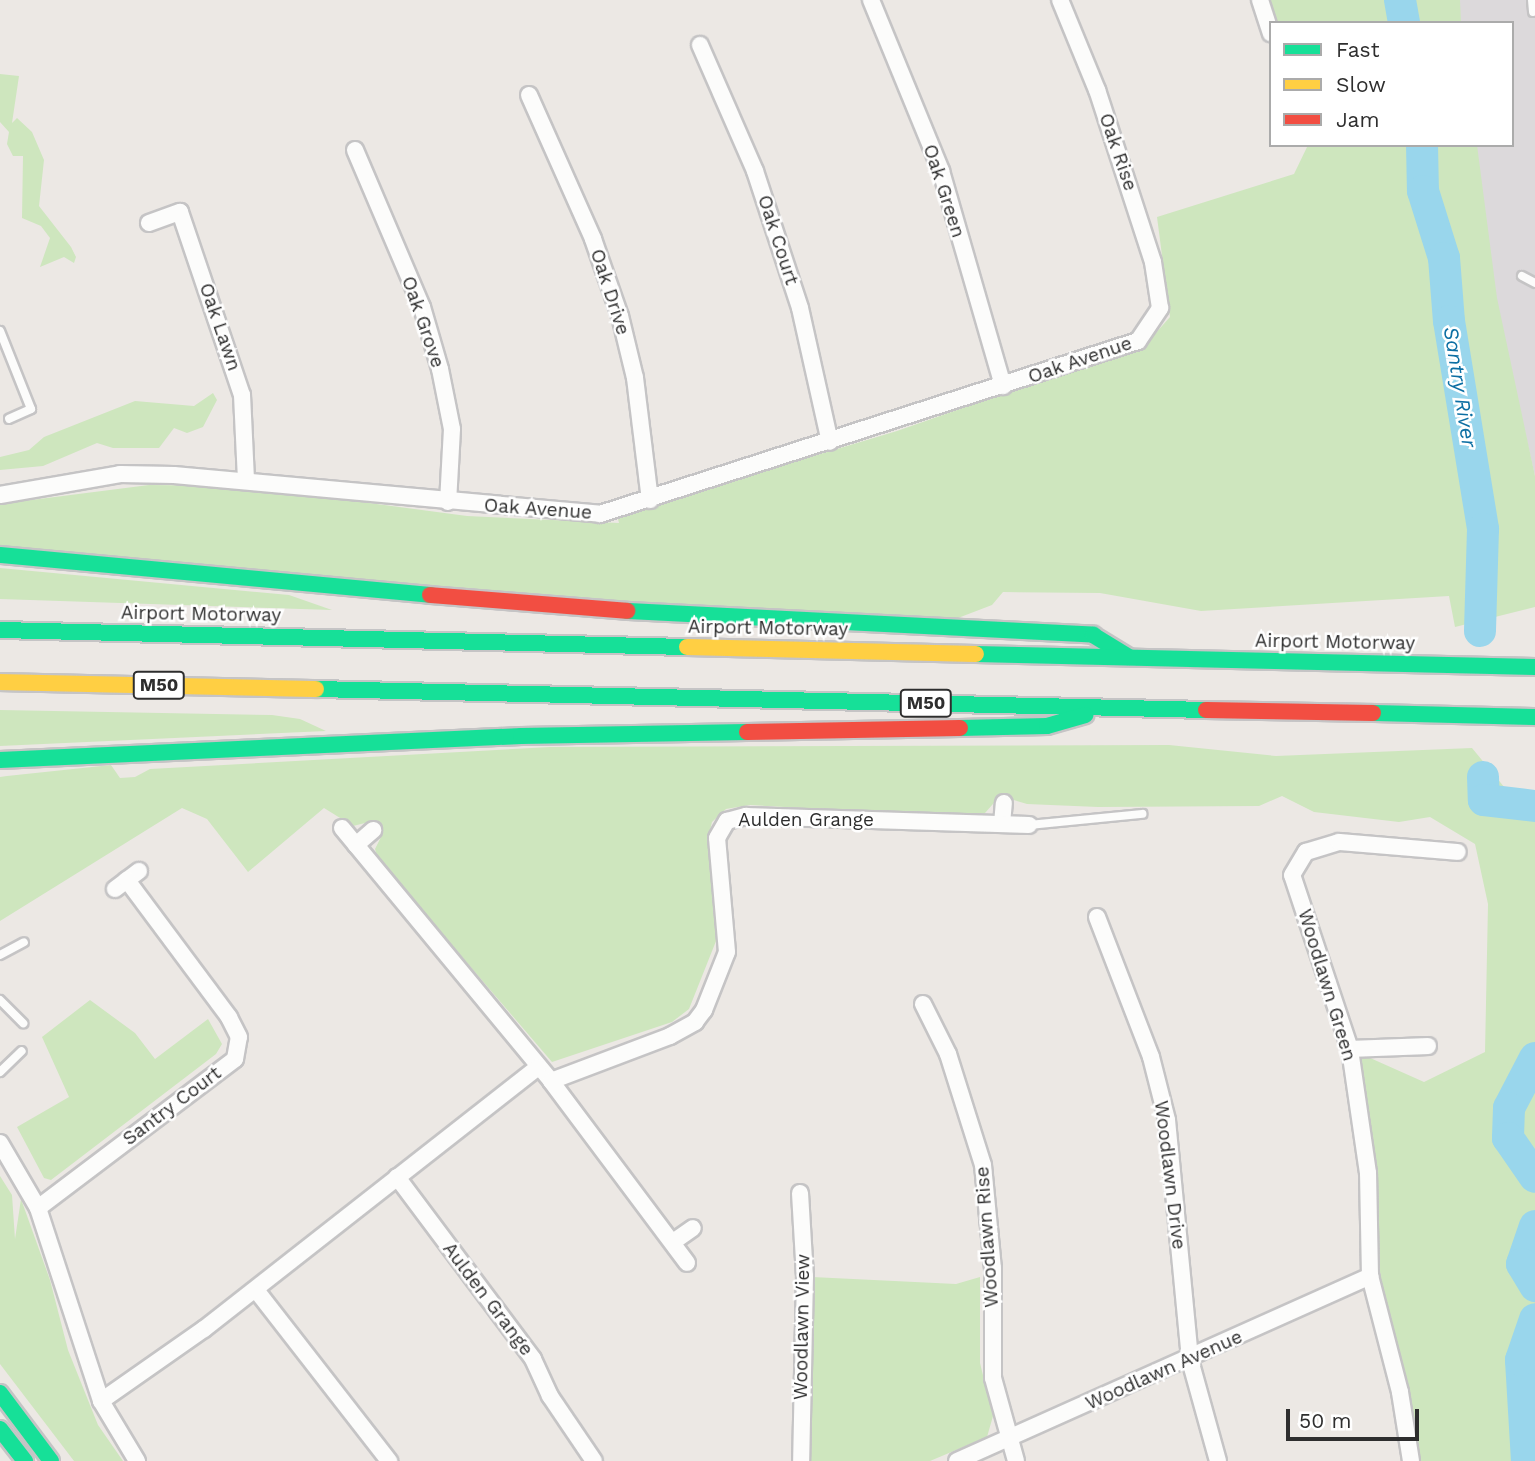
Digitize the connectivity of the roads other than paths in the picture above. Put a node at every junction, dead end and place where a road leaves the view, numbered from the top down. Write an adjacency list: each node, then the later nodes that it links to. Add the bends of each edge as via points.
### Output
1 (871, 0): 15 (street, Oak Green, via 941,171)
2 (1060, 0): 13 (street, Oak Rise, via 1097,90 1143,225)
3 (1260, 0): 6 (street)
4 (1532, 0): 5 (lane)
5 (1533, 12)
6 (1269, 27)
7 (700, 45): 17 (street, Oak Court, via 755,171 800,308)
8 (529, 95): 20 (street, Oak Drive, via 593,239 621,316 635,378)
9 (355, 150): 21 (street, Oak Grove, via 422,307 440,369 452,429)
10 (149, 223): 18 (street, Oak Lawn, via 180,212 242,395)
11 (1522, 276): 12 (lane)
12 (1535, 283)
13 (1160, 308): 15 (street, Oak Avenue, via 1138,341)
14 (0, 331): 16 (lane, via 31,409)
15 (1003, 386): 17 (street, Oak Avenue)
16 (9, 419)
17 (830, 442): 20 (street, Oak Avenue)
18 (247, 479): 19 (street, Oak Avenue, via 120,474); 21 (street, Oak Avenue)
19 (0, 495)
20 (650, 500): 21 (street, Oak Avenue, via 600,514)
21 (448, 502)
22 (0, 555): 24 (main road, via 569,608 1093,635)
23 (0, 630): 24 (main road, Airport Motorway)
24 (1131, 658): 25 (main road, Airport Motorway)
25 (1535, 667)
26 (0, 682): 27 (main road, M50)
27 (1112, 708): 28 (main road, M50); 29 (main road, via 1047,726 521,736)
28 (1535, 718)
29 (0, 760)
30 (1004, 803): 32 (street)
31 (1142, 814): 33 (lane)
32 (1002, 824): 33 (street, Aulden Grange); 50 (street, Aulden Grange, via 746,816 727,821 717,838 727,952 704,1010 695,1022 670,1036)
33 (1029, 824)
34 (342, 828): 36 (street)
35 (373, 830): 36 (street)
36 (356, 845): 48 (street)
37 (1458, 852): 46 (street, Woodlawn Green, via 1339,842 1306,852 1292,875)
38 (127, 880): 54 (street, Santry Court, via 229,1017 239,1037 235,1059)
39 (1097, 917): 60 (street, Woodlawn Drive, via 1151,1057 1167,1121)
40 (24, 942): 41 (lane)
41 (0, 955)
42 (0, 1000): 44 (lane)
43 (923, 1003): 64 (street, Woodlawn Rise, via 948,1054 983,1165 993,1268 993,1378)
44 (23, 1023)
45 (1428, 1046): 46 (street)
46 (1350, 1049): 58 (street, Woodlawn Green, via 1368,1174)
47 (22, 1051): 49 (lane)
48 (538, 1067): 50 (street); 52 (street)
49 (0, 1072)
50 (551, 1081): 56 (street)
51 (0, 1143): 54 (street)
52 (397, 1177): 59 (street); 69 (street, Aulden Grange, via 533,1359 550,1396)
53 (800, 1193): 70 (street, Woodlawn View, via 805,1276)
54 (38, 1208): 62 (street)
55 (693, 1228): 56 (street)
56 (673, 1242): 57 (street)
57 (687, 1263)
58 (1370, 1276): 60 (street, Woodlawn Avenue); 74 (street, Woodlawn Green, via 1401,1392)
59 (256, 1290): 62 (street, via 120,1392); 68 (street)
60 (1190, 1360): 64 (street, Woodlawn Avenue); 73 (street, Woodlawn Drive)
61 (0, 1393): 66 (main road)
62 (101, 1401): 67 (street)
63 (0, 1429): 65 (main road)
64 (1011, 1437): 71 (street, Woodlawn Avenue); 72 (street, Woodlawn Rise)
65 (24, 1461)
66 (51, 1461)
67 (137, 1461)
68 (389, 1461)
69 (594, 1461)
70 (802, 1461)
71 (957, 1461)
72 (1016, 1461)
73 (1218, 1461)
74 (1411, 1461)

